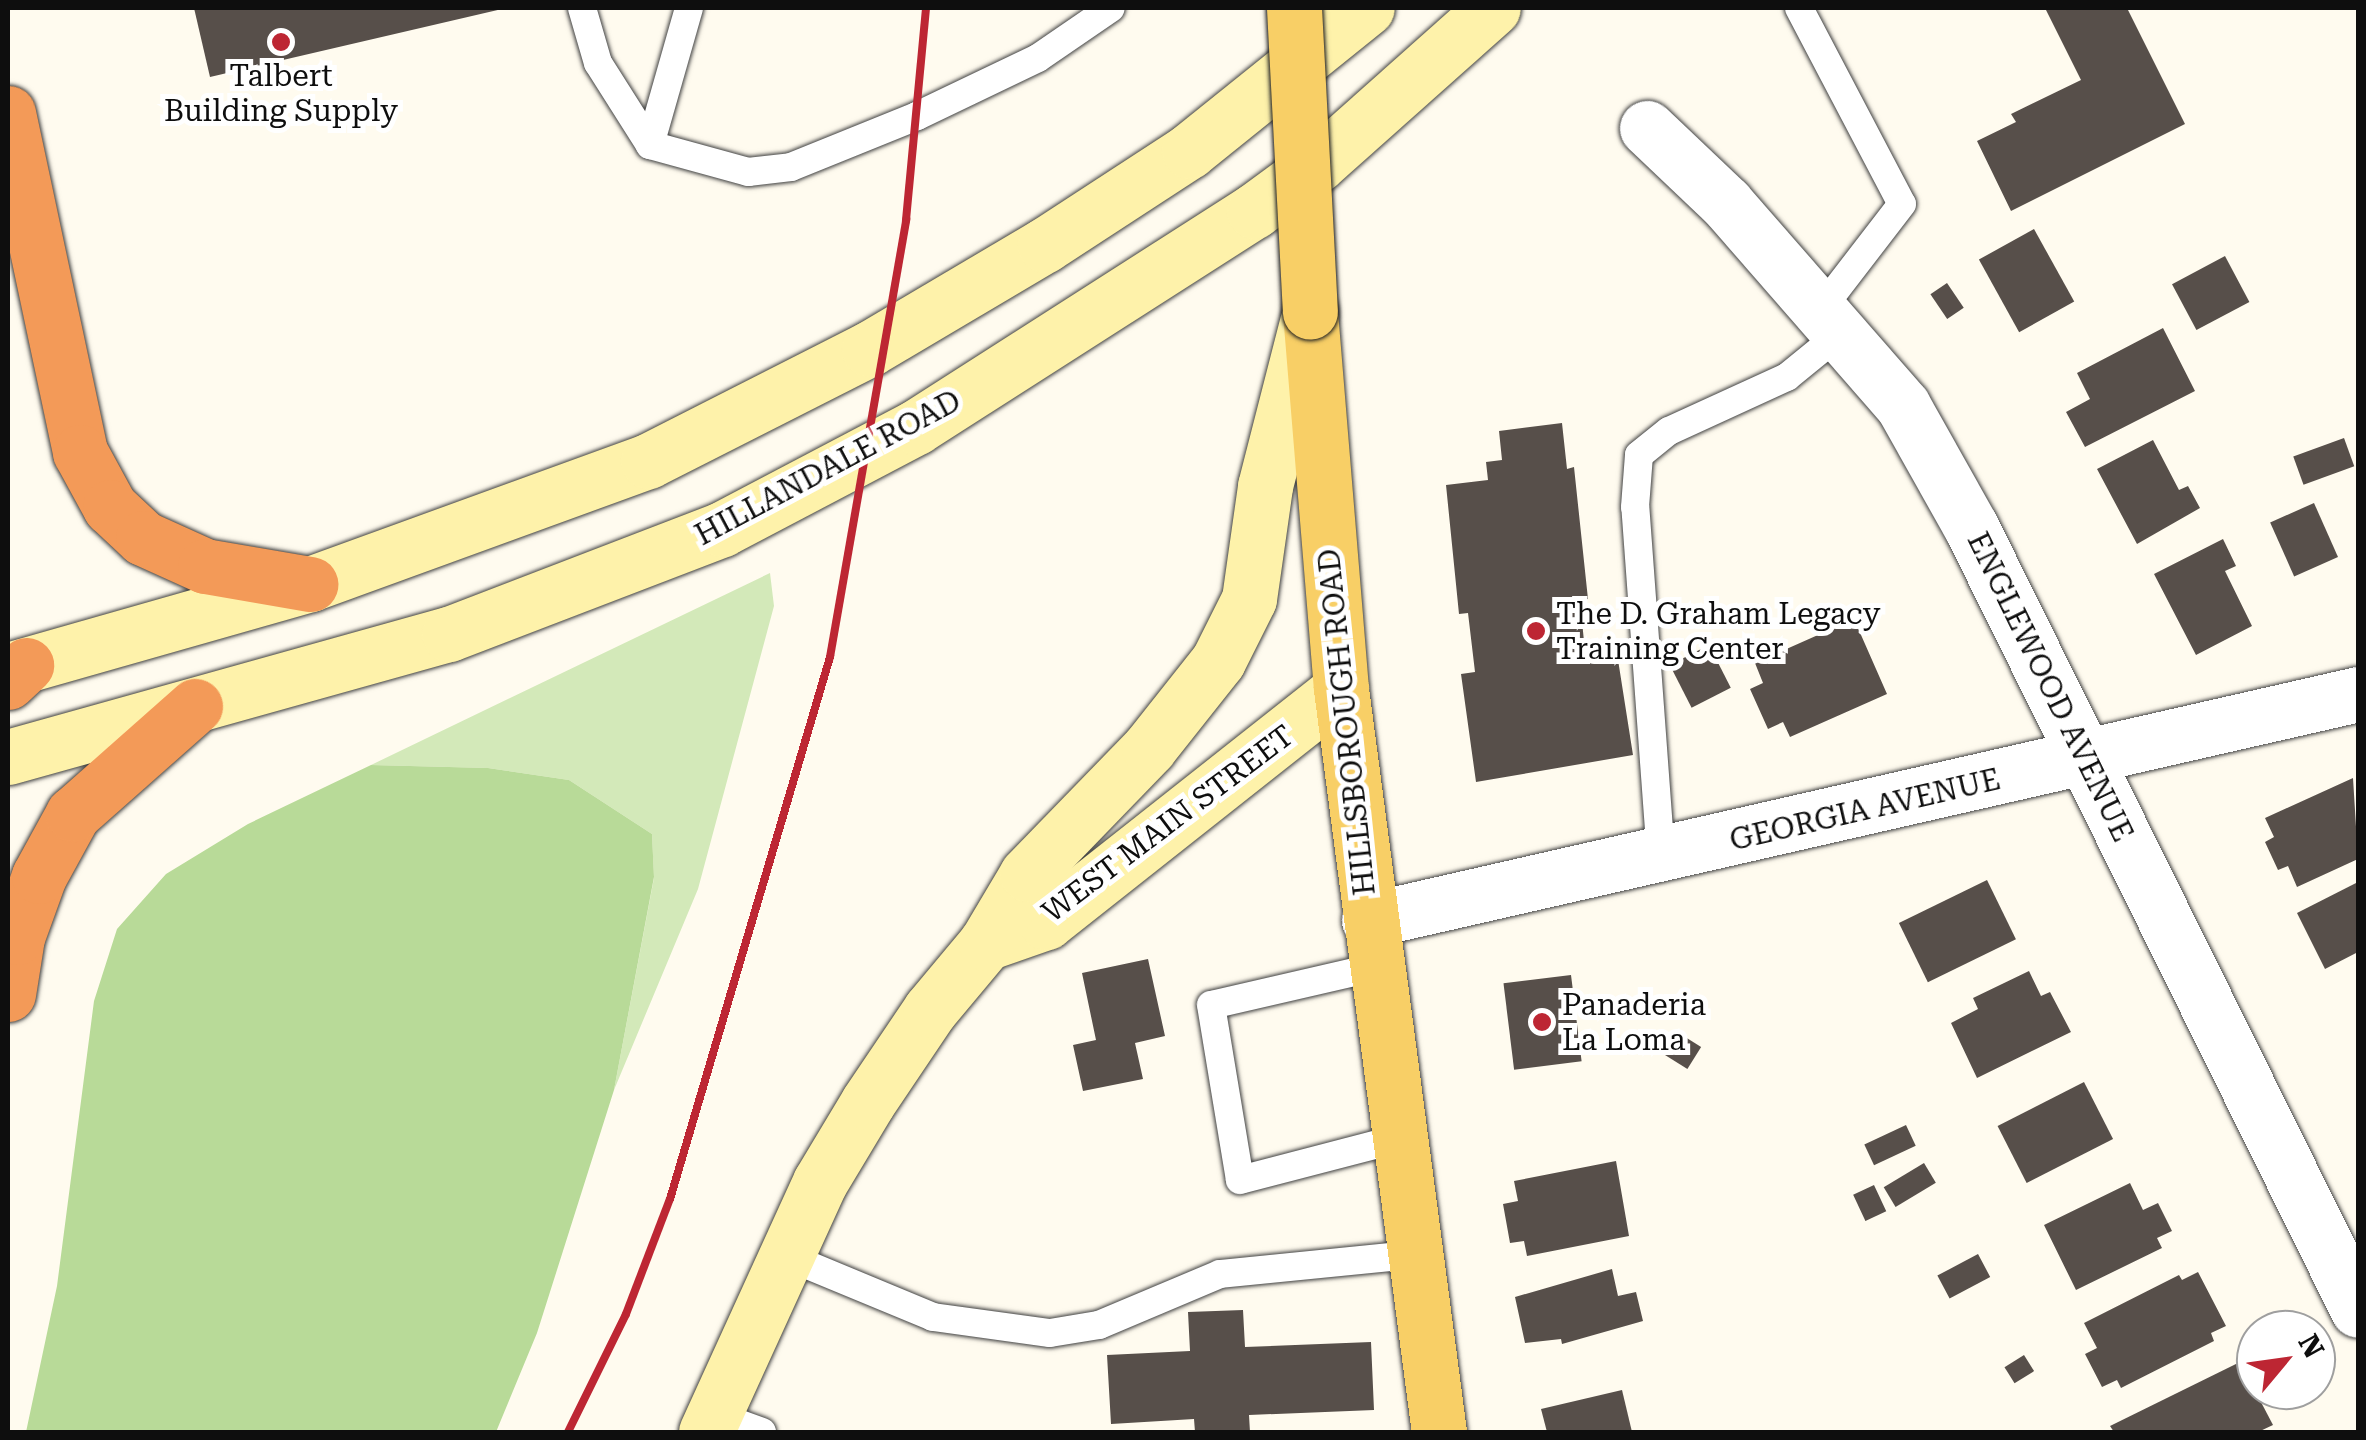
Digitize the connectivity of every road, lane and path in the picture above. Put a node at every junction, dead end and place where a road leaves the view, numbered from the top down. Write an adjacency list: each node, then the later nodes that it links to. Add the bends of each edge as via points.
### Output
1 (582, 8): 10 (lane, via 598,63)
2 (690, 8): 10 (lane)
3 (1294, 8): 11 (main road, HILLSBOROUGH ROAD, bridge)
4 (1367, 8): 13 (main road, via 1189,151 869,349 648,460)
5 (1493, 8): 17 (main road, HILLANDALE ROAD, via 1318,164 1254,211 916,427 722,529 560,593 431,639)
6 (1799, 8): 12 (lane, via 1902,204)
7 (1095, 12): 10 (lane, via 1038,58 791,167 748,172)
8 (8, 113): 13 (highway, via 80,452 110,507 144,538 205,566)
9 (1646, 128): 12 (street, ENGLEWOOD AVENUE)
10 (650, 145)
11 (1310, 312): 15 (main road, HILLSBOROUGH ROAD); 21 (main road, WEST MAIN STREET, via 1265,486 1249,599 1218,661 1149,748 1028,874)
12 (1832, 321): 19 (street, ENGLEWOOD AVENUE, via 1903,406 1972,527); 20 (lane, via 1788,377 1669,431 1639,454 1635,508)
13 (310, 584): 14 (main road)
14 (14, 672)
15 (1341, 689): 21 (main road, WEST MAIN STREET, via 1046,922); 22 (main road, HILLSBOROUGH ROAD)
16 (2358, 694): 19 (street, GEORGIA AVENUE)
17 (195, 706): 18 (main road, HILLANDALE ROAD); 23 (highway, via 72,814 17,937)
18 (8, 757)
19 (2084, 760): 20 (street, GEORGIA AVENUE); 27 (street, ENGLEWOOD AVENUE)
20 (1661, 856): 22 (street, GEORGIA AVENUE)
21 (986, 944): 26 (main road, WEST MAIN STREET, via 930,1010 868,1102)
22 (1373, 944): 24 (main road, HILLSBOROUGH ROAD); 24 (lane, via 1211,1005 1240,1180)
23 (8, 994)
24 (1401, 1138): 25 (main road, HILLSBOROUGH ROAD)
25 (1419, 1254): 26 (lane, via 1220,1274 1099,1324 1050,1333 934,1316); 29 (main road, HILLSBOROUGH ROAD)
26 (786, 1256): 28 (main road, WEST MAIN STREET)
27 (2358, 1310)
28 (728, 1427)
29 (1439, 1432)

